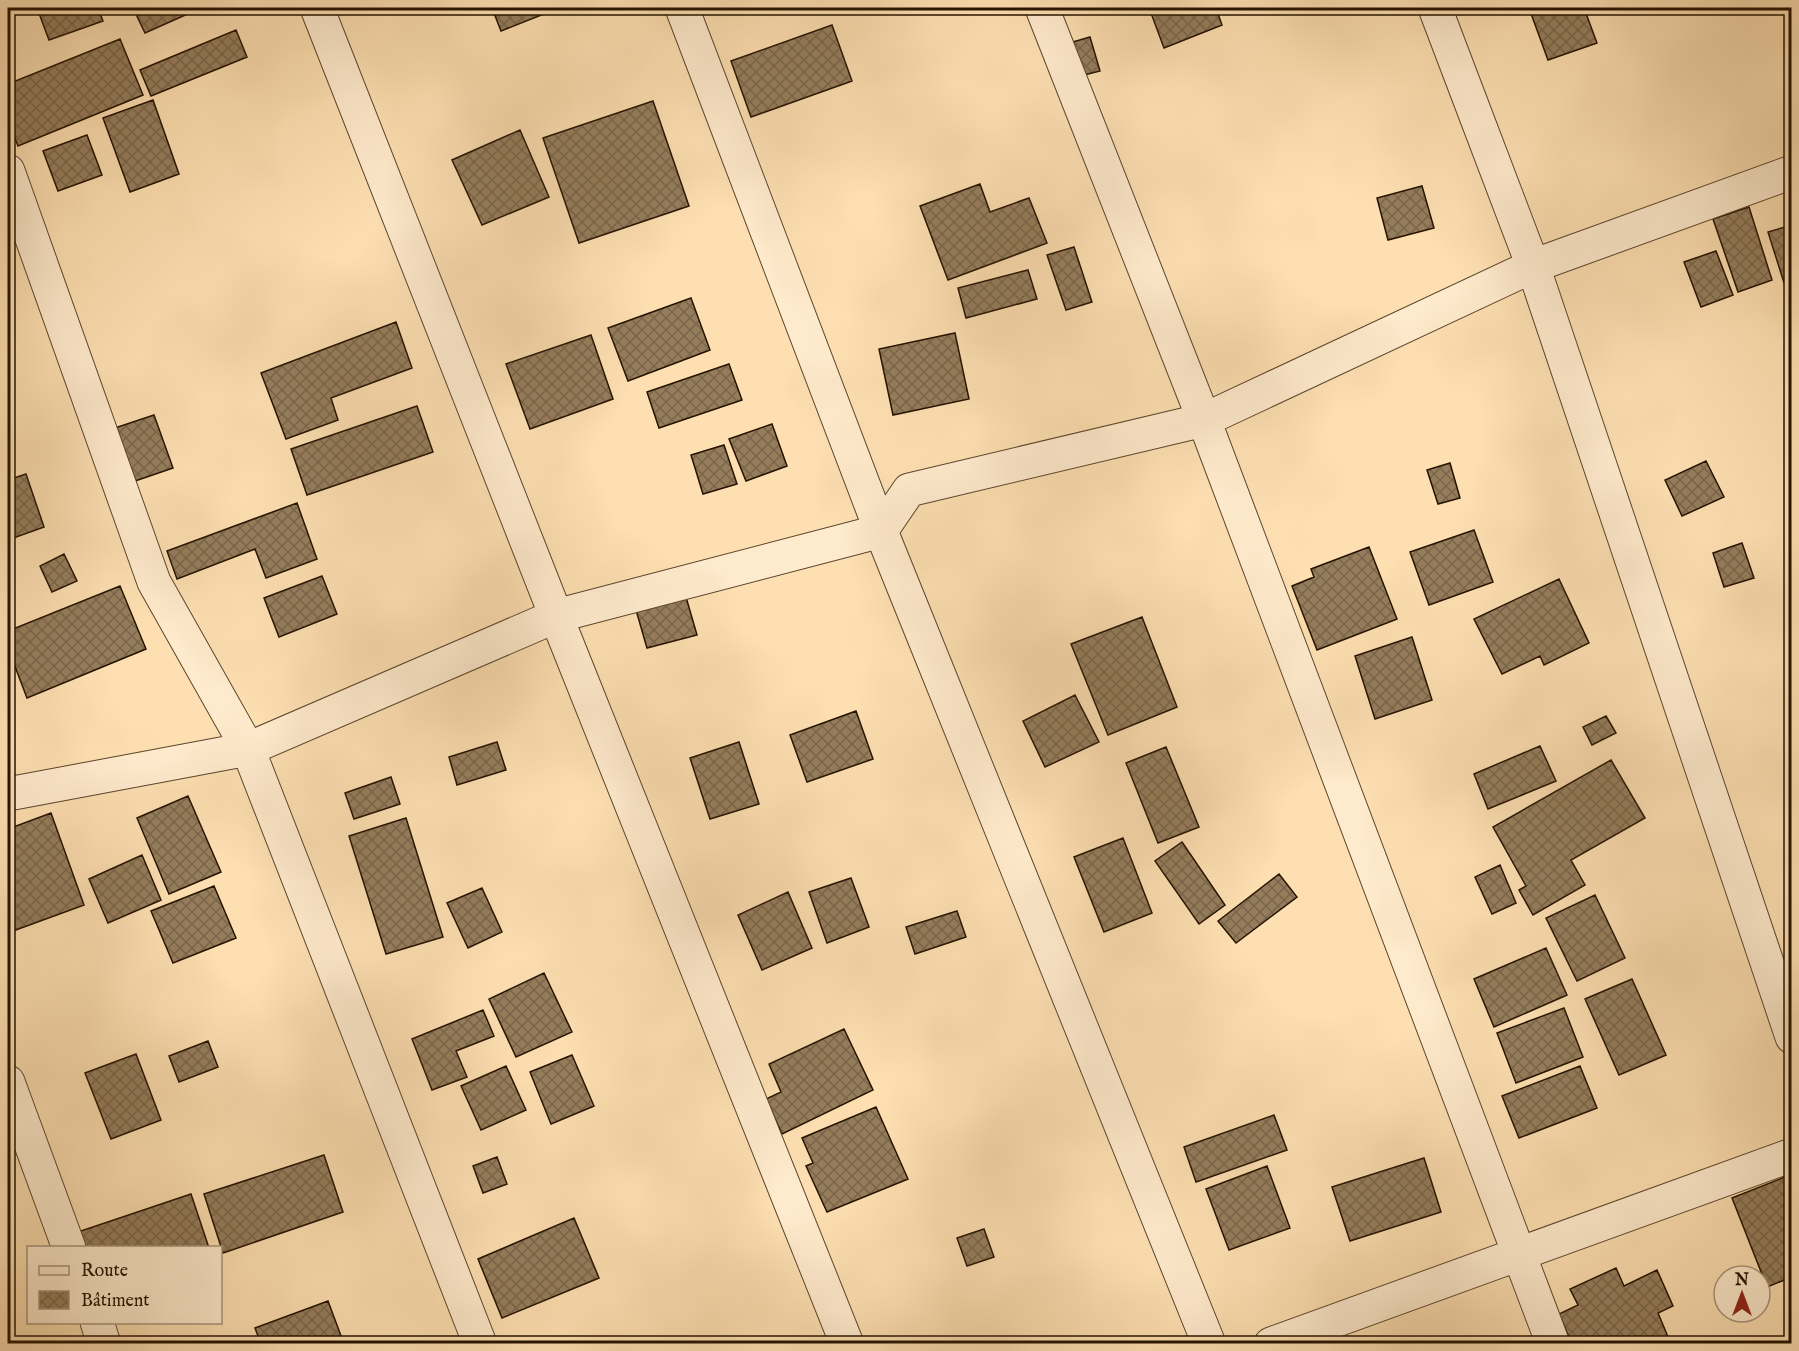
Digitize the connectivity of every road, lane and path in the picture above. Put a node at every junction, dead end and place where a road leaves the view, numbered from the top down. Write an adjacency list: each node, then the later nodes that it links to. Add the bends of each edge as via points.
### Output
1 (317, 8): 10 (street)
2 (682, 8): 9 (street)
3 (1042, 8): 8 (street)
4 (1435, 8): 7 (street)
5 (8, 171): 11 (street, via 154,582)
6 (1791, 172): 7 (street)
7 (1533, 266): 8 (street); 13 (street)
8 (1204, 420): 9 (street, via 909,490); 17 (street)
9 (881, 531): 10 (street); 22 (street)
10 (556, 616): 11 (street); 21 (street)
11 (248, 749): 12 (street); 20 (street)
12 (8, 794)
13 (1791, 1037)
14 (8, 1082): 16 (street)
15 (1791, 1155): 17 (street)
16 (68, 1246)
17 (1519, 1254): 23 (street); 24 (street)
18 (97, 1324): 19 (street)
19 (104, 1344)
20 (480, 1344)
21 (847, 1344)
22 (1209, 1344)
23 (1271, 1344)
24 (1553, 1344)

